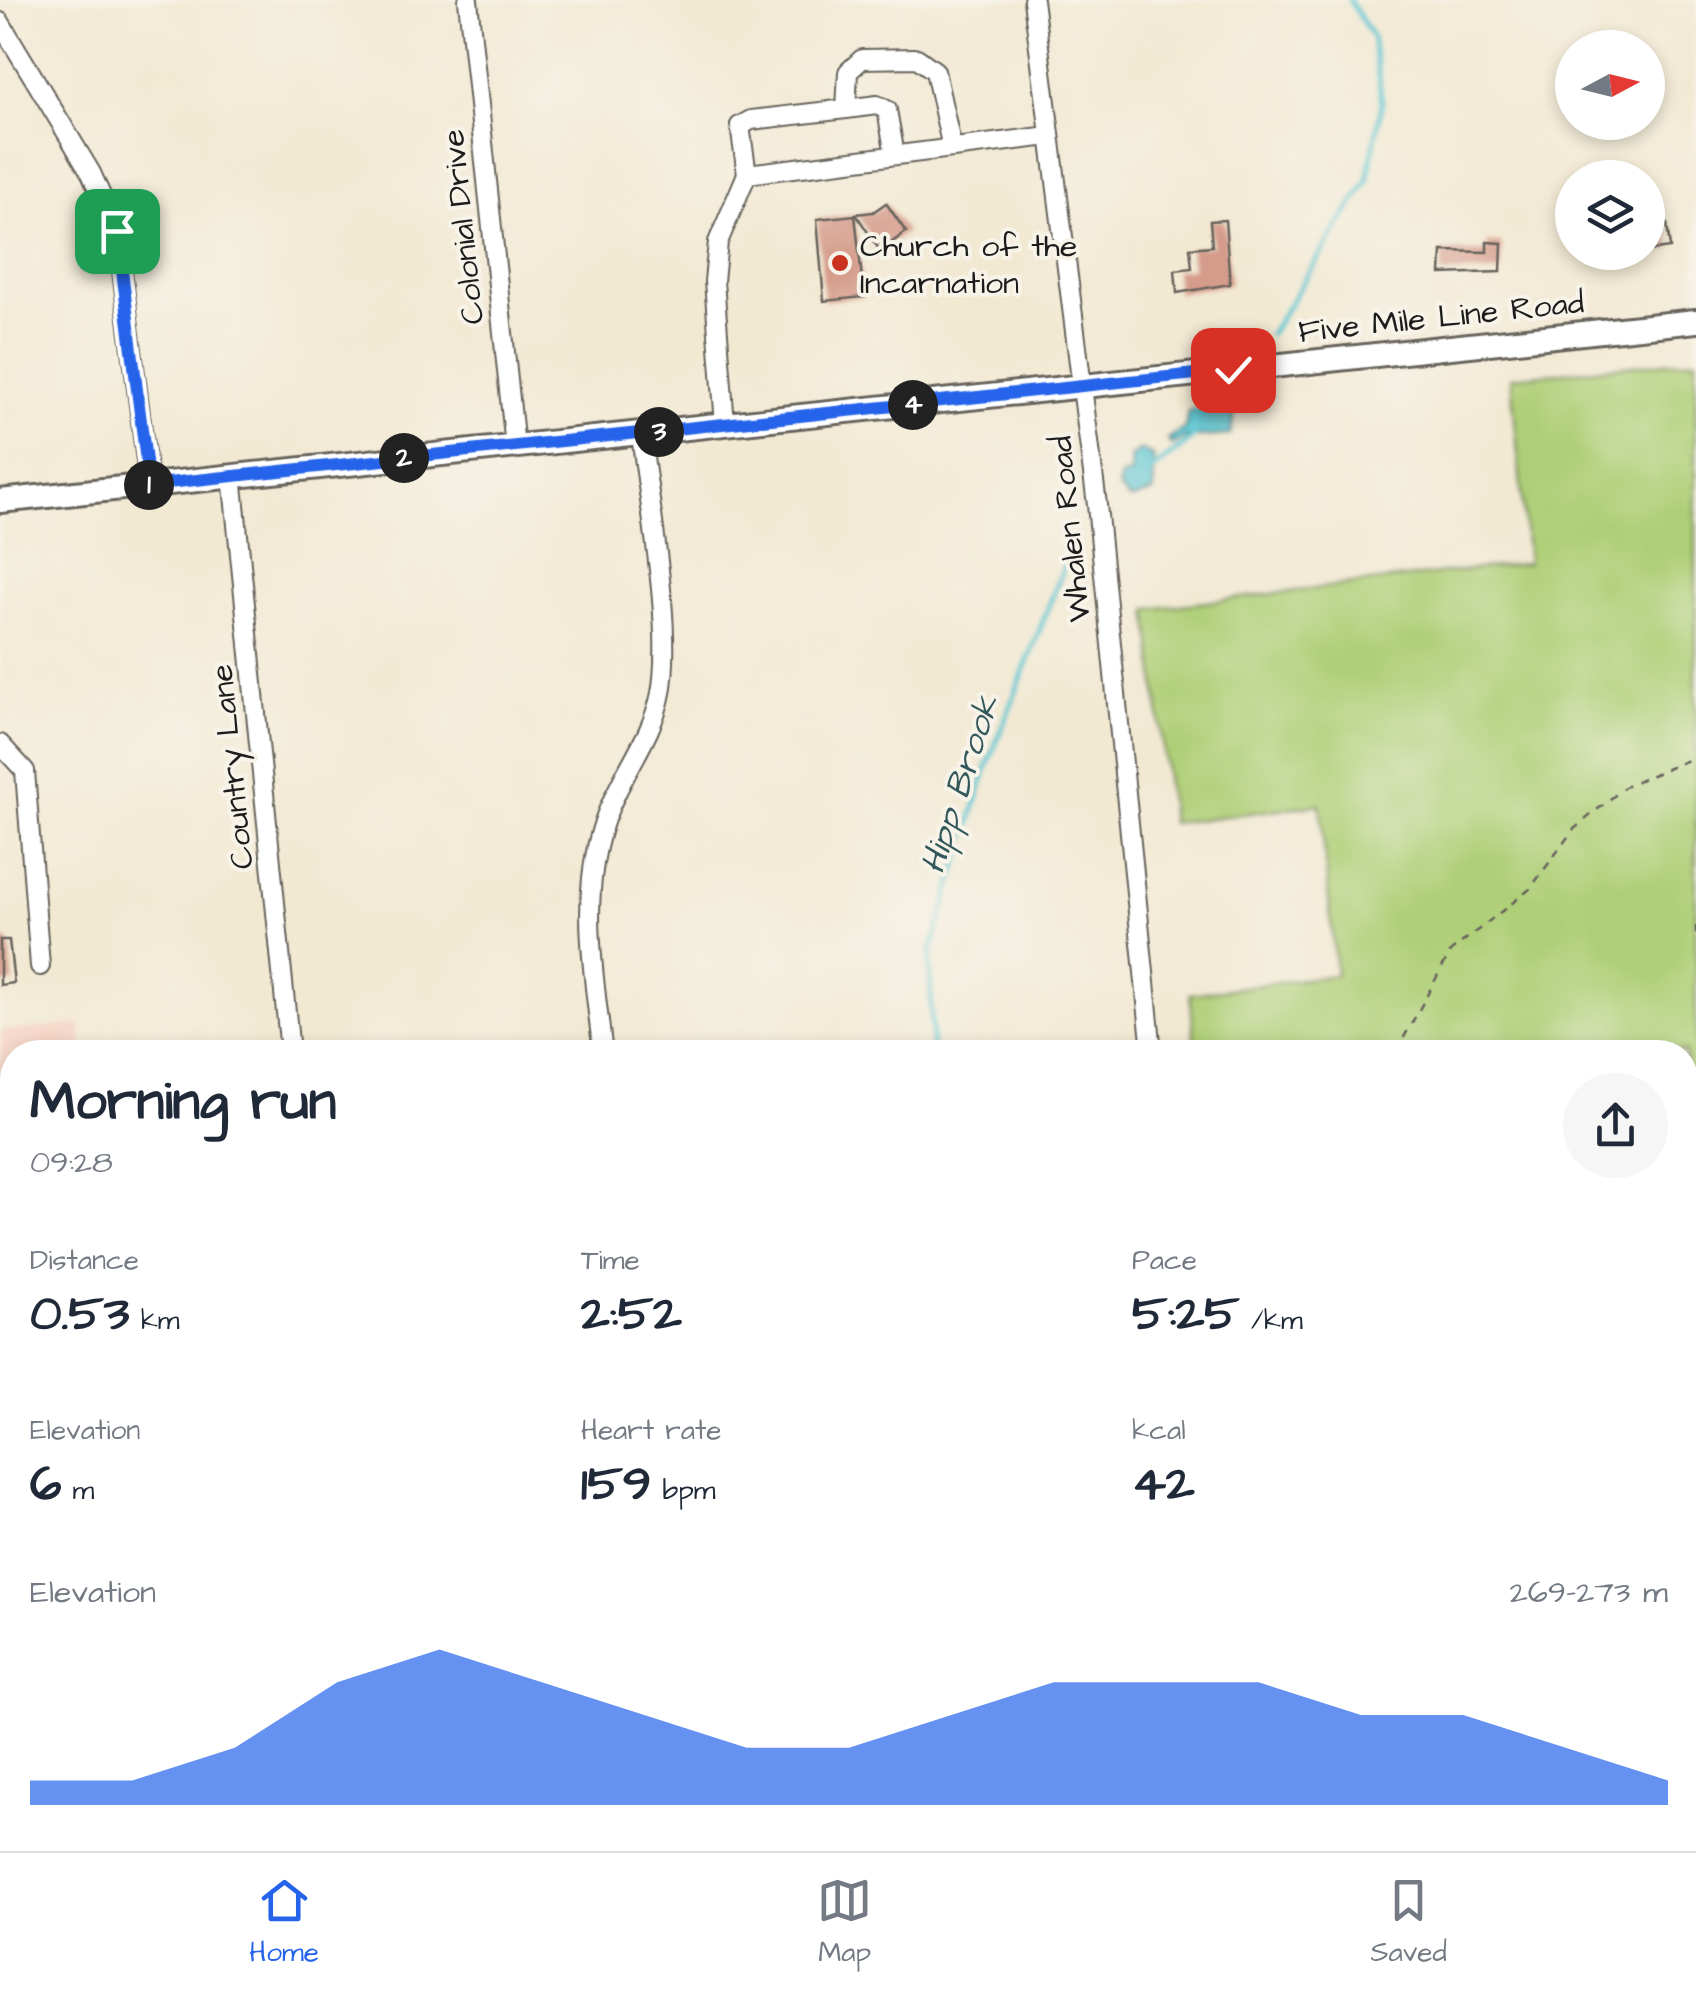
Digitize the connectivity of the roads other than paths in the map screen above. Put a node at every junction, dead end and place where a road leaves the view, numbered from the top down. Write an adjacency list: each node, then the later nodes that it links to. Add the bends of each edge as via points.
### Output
1 (468, 0): 13 (street, Colonial Drive)
2 (1034, 0): 5 (street, Whalen Road)
3 (0, 22): 15 (street, via 91,174 117,231)
4 (846, 109): 6 (street, via 848,72 862,59 918,58 936,71); 7 (street, via 888,110); 8 (street, via 740,126)
5 (1049, 136): 6 (street); 10 (street, Whalen Road)
6 (952, 148): 7 (street)
7 (895, 156): 8 (street)
8 (747, 174): 11 (street, via 718,242 714,281)
9 (1696, 321): 10 (main road, Five Mile Line Road)
10 (1083, 386): 11 (main road, Five Mile Line Road); 21 (street, Whalen Road)
11 (725, 425): 12 (main road, Five Mile Line Road)
12 (641, 434): 13 (main road, Five Mile Line Road); 20 (street, via 664,666 655,716 605,818 593,875 590,938)
13 (515, 447): 14 (main road, Five Mile Line Road)
14 (232, 475): 15 (main road, Five Mile Line Road); 19 (street, Country Lane)
15 (149, 485): 16 (main road, Five Mile Line Road)
16 (0, 501)
17 (0, 744): 18 (street, via 25,771)
18 (40, 966)
19 (289, 1040)
20 (601, 1040)
21 (1151, 1040)

